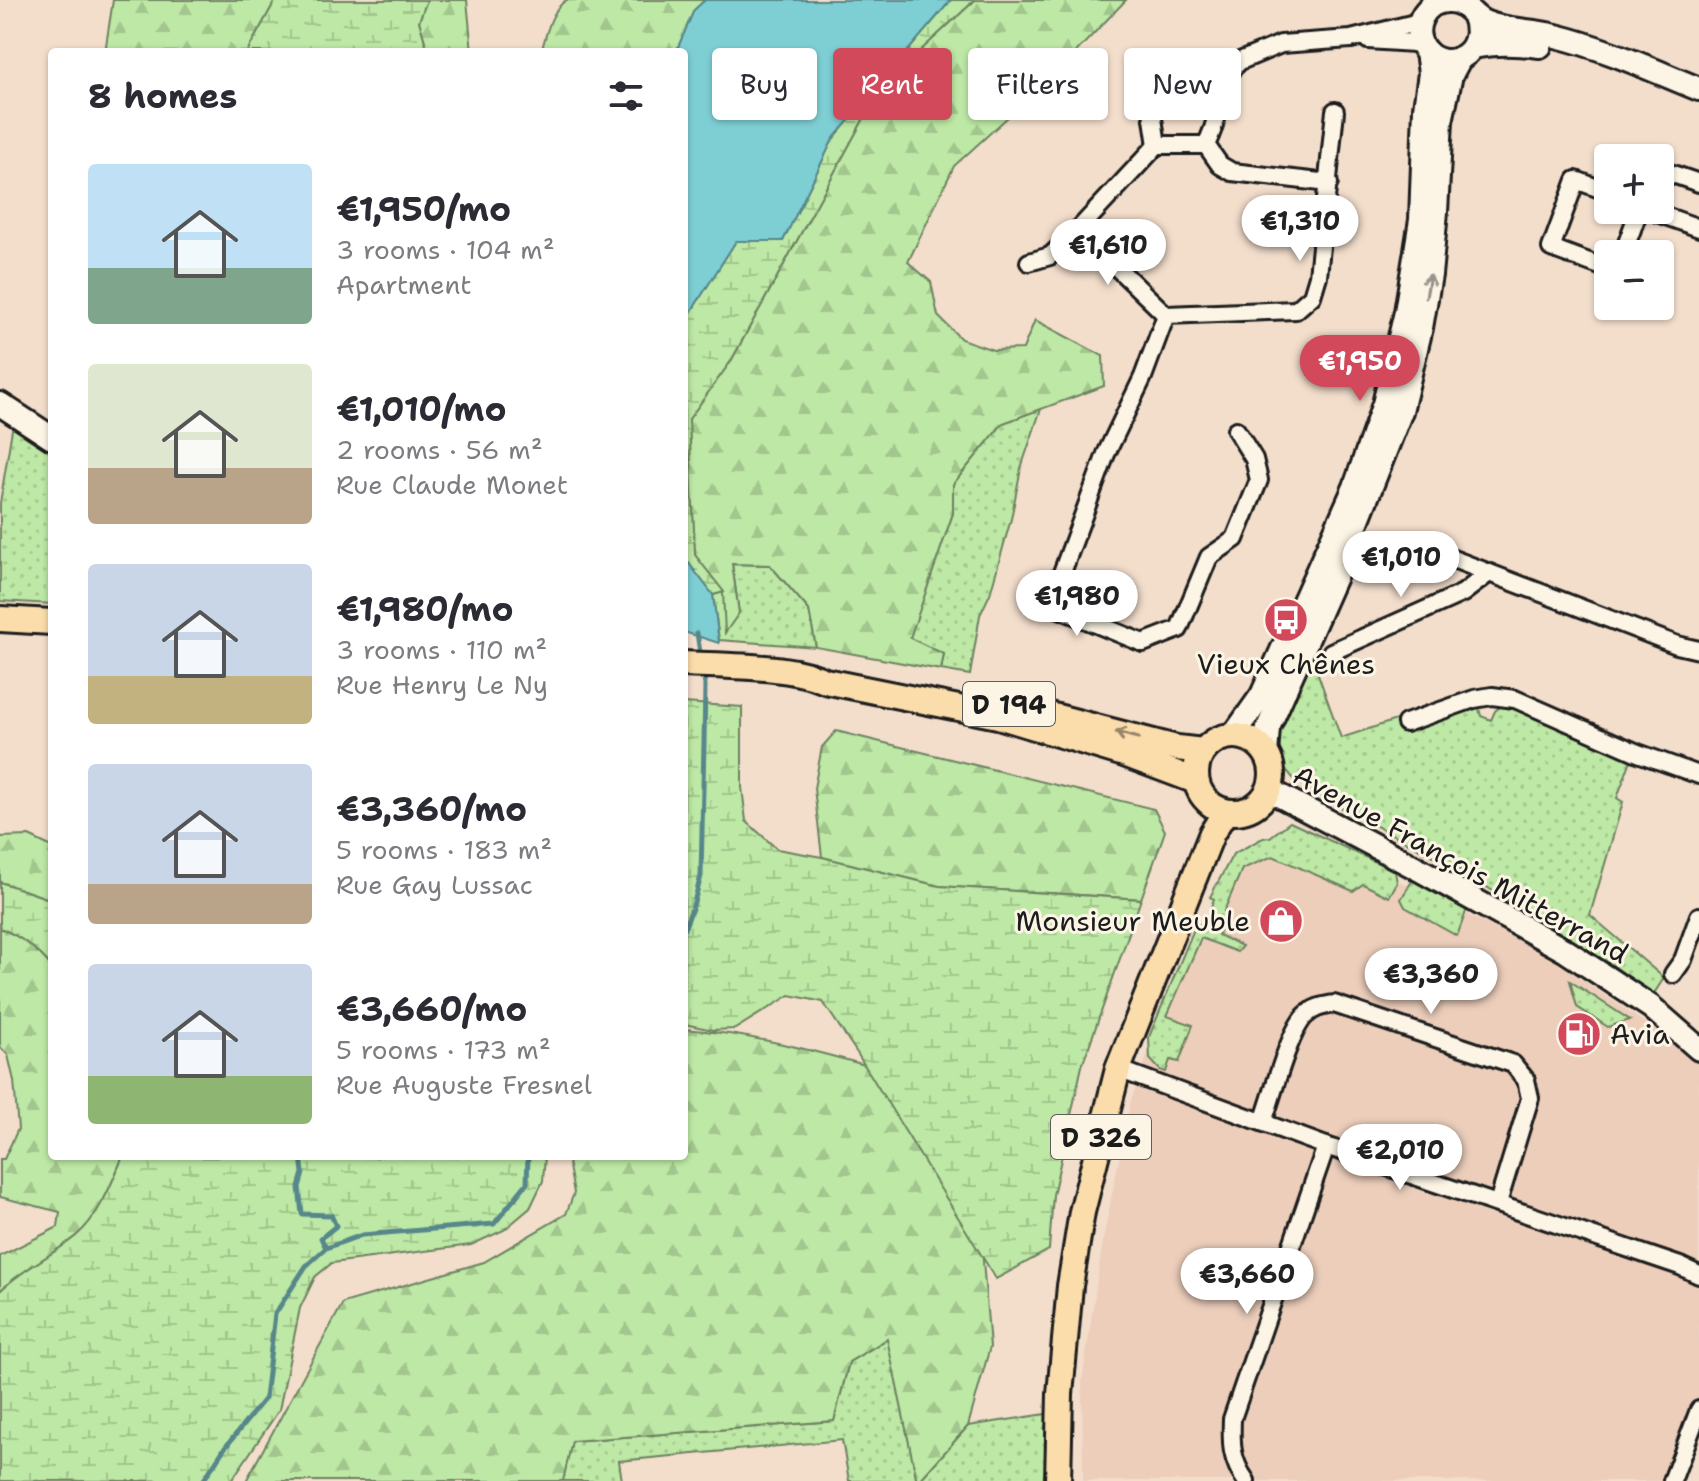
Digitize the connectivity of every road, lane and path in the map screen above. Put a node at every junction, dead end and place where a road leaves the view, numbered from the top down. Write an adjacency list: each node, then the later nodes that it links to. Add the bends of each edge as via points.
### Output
1 (1465, 6): 2 (main road, via 1447,1); 5 (main road, via 1478,34); 7 (main road, via 1483,22 1556,35)
2 (1427, 10): 3 (street); 4 (main road, via 1418,31)
3 (1351, 39): 4 (street); 6 (street, via 1281,44)
4 (1425, 48): 5 (main road, via 1441,60); 36 (main road, via 1430,73 1421,220 1384,404 1355,487 1262,695)
5 (1467, 52): 8 (main road, via 1491,43 1562,50); 38 (main road, one-way to 5, via 1268,728 1401,411 1430,275 1441,121 1451,75)
6 (1241, 61)
7 (1699, 89)
8 (1699, 96)
9 (1335, 111): 15 (street)
10 (1153, 120): 12 (street)
11 (1216, 120): 13 (street)
12 (1157, 145): 13 (street); 20 (street)
13 (1206, 145): 15 (street, via 1232,172)
14 (1674, 174): 16 (street)
15 (1329, 183): 23 (street, via 1318,276 1312,296 1296,310)
16 (1699, 183)
17 (1594, 187): 22 (street, via 1576,180 1551,248)
18 (1674, 219): 19 (street)
19 (1699, 228)
20 (1078, 230): 21 (street, via 1050,256); 23 (street)
21 (1029, 262)
22 (1594, 264)
23 (1166, 315): 25 (street, via 1106,454 1050,605 1143,643 1179,629 1209,557 1235,539 1259,480 1254,459)
24 (0, 404): 26 (main road)
25 (1236, 430)
26 (48, 435)
27 (1427, 549): 28 (street)
28 (1489, 573): 31 (street); 32 (street, via 1463,593)
29 (0, 619): 30 (main road)
30 (48, 622)
31 (1699, 650)
32 (1331, 652)
33 (688, 664): 34 (main road, D 194)
34 (813, 675): 37 (main road, D 194, one-way to 34, via 927,685 827,671); 40 (main road, D 194, via 998,716)
35 (1406, 723): 39 (street, via 1474,699 1515,699)
36 (1233, 736): 37 (main road, via 1217,739); 38 (main road, via 1249,739)
37 (1203, 751): 40 (main road)
38 (1266, 754): 41 (main road, via 1273,775)
39 (1699, 775)
40 (1196, 781): 42 (main road, via 1201,796)
41 (1269, 790): 42 (main road, via 1259,804 1243,812); 45 (main road, Avenue François Mitterrand, via 1566,951 1651,1007)
42 (1225, 812): 46 (main road, D 326)
43 (1699, 916): 44 (street)
44 (1673, 974)
45 (1699, 1049)
46 (1118, 1069): 47 (street); 52 (main road, D 326, via 1082,1212 1070,1286)
47 (1263, 1122): 48 (street); 49 (street, via 1294,1033 1317,1007 1334,1004 1513,1064 1526,1080 1530,1098)
48 (1326, 1146): 49 (street); 53 (street, via 1232,1419 1236,1467)
49 (1498, 1203): 50 (street)
50 (1699, 1275)
51 (1699, 1410): 54 (street)
52 (1058, 1481)
53 (1246, 1481)
54 (1672, 1481)

